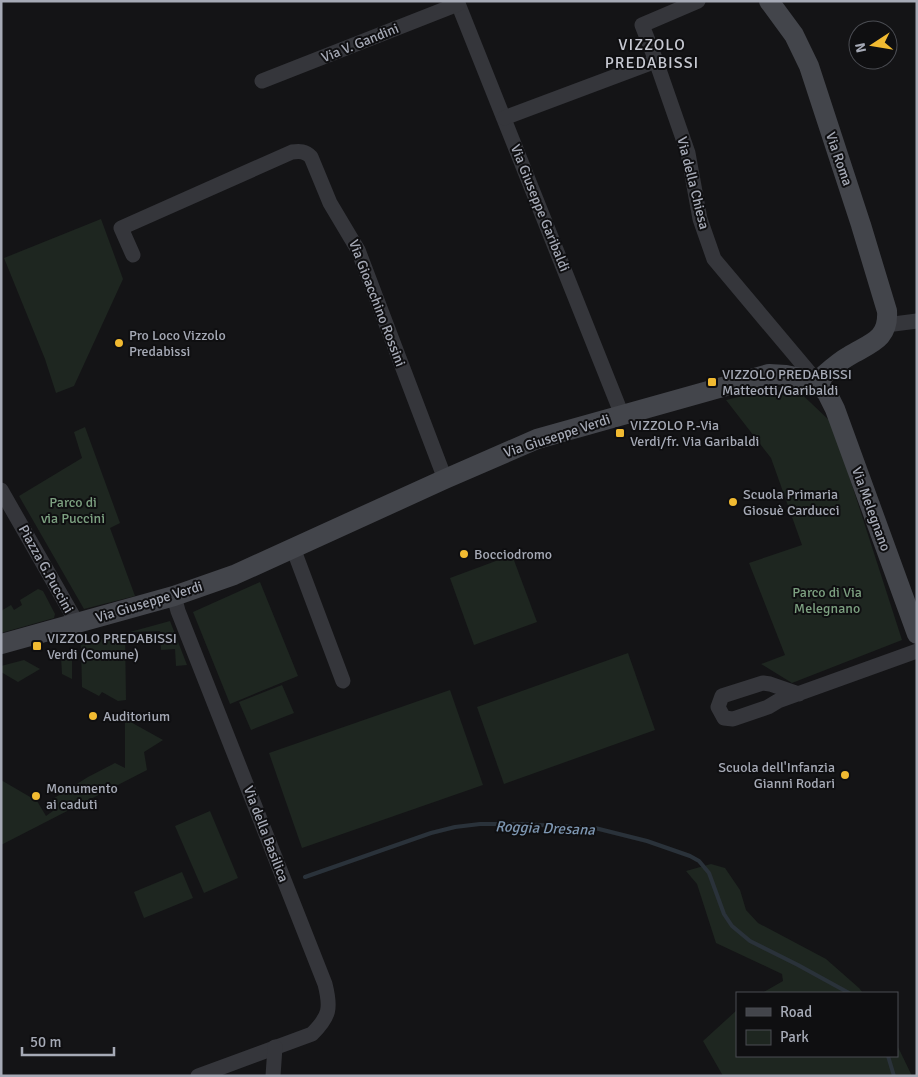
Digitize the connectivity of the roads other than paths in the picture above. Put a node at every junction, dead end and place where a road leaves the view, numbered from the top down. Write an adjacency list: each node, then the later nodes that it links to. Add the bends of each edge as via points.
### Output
1 (698, 1): 4 (street, Via della Chiesa, via 642,25)
2 (770, 1): 9 (street, Via Roma, via 794,35 809,66 886,307)
3 (457, 3): 5 (street, Via V. Gandini); 6 (street, Via Giuseppe Garibaldi)
4 (656, 61): 6 (street); 10 (street, Via della Chiesa, via 688,153 700,219 714,259)
5 (262, 81)
6 (504, 118): 11 (street, Via Giuseppe Garibaldi)
7 (133, 255): 12 (street, Via Gioacchino Rossini, via 122,228 292,152 308,153 330,203 358,250)
8 (917, 321): 9 (street)
9 (886, 325): 10 (street, via 874,342)
10 (815, 378): 11 (street, Via Giuseppe Verdi, via 769,374); 17 (street, Via Melegnano, via 835,409)
11 (622, 415): 12 (street, Via Giuseppe Verdi, via 529,442)
12 (445, 479): 14 (street, Via Giuseppe Verdi)
13 (1, 490): 16 (street, Piazza G.Puccini)
14 (294, 548): 15 (street, Via Giuseppe Verdi, via 234,575); 20 (street)
15 (174, 596): 16 (street, Via Giuseppe Verdi); 22 (street, Via della Basilica, via 325,984 329,1002 324,1022 312,1034)
16 (76, 623): 18 (street, Via Giuseppe Verdi)
17 (917, 634)
18 (1, 644)
19 (917, 651): 21 (street)
20 (343, 682)
21 (799, 694)
22 (276, 1047): 23 (street, Via della Basilica); 24 (street)
23 (198, 1076)
24 (273, 1076)

